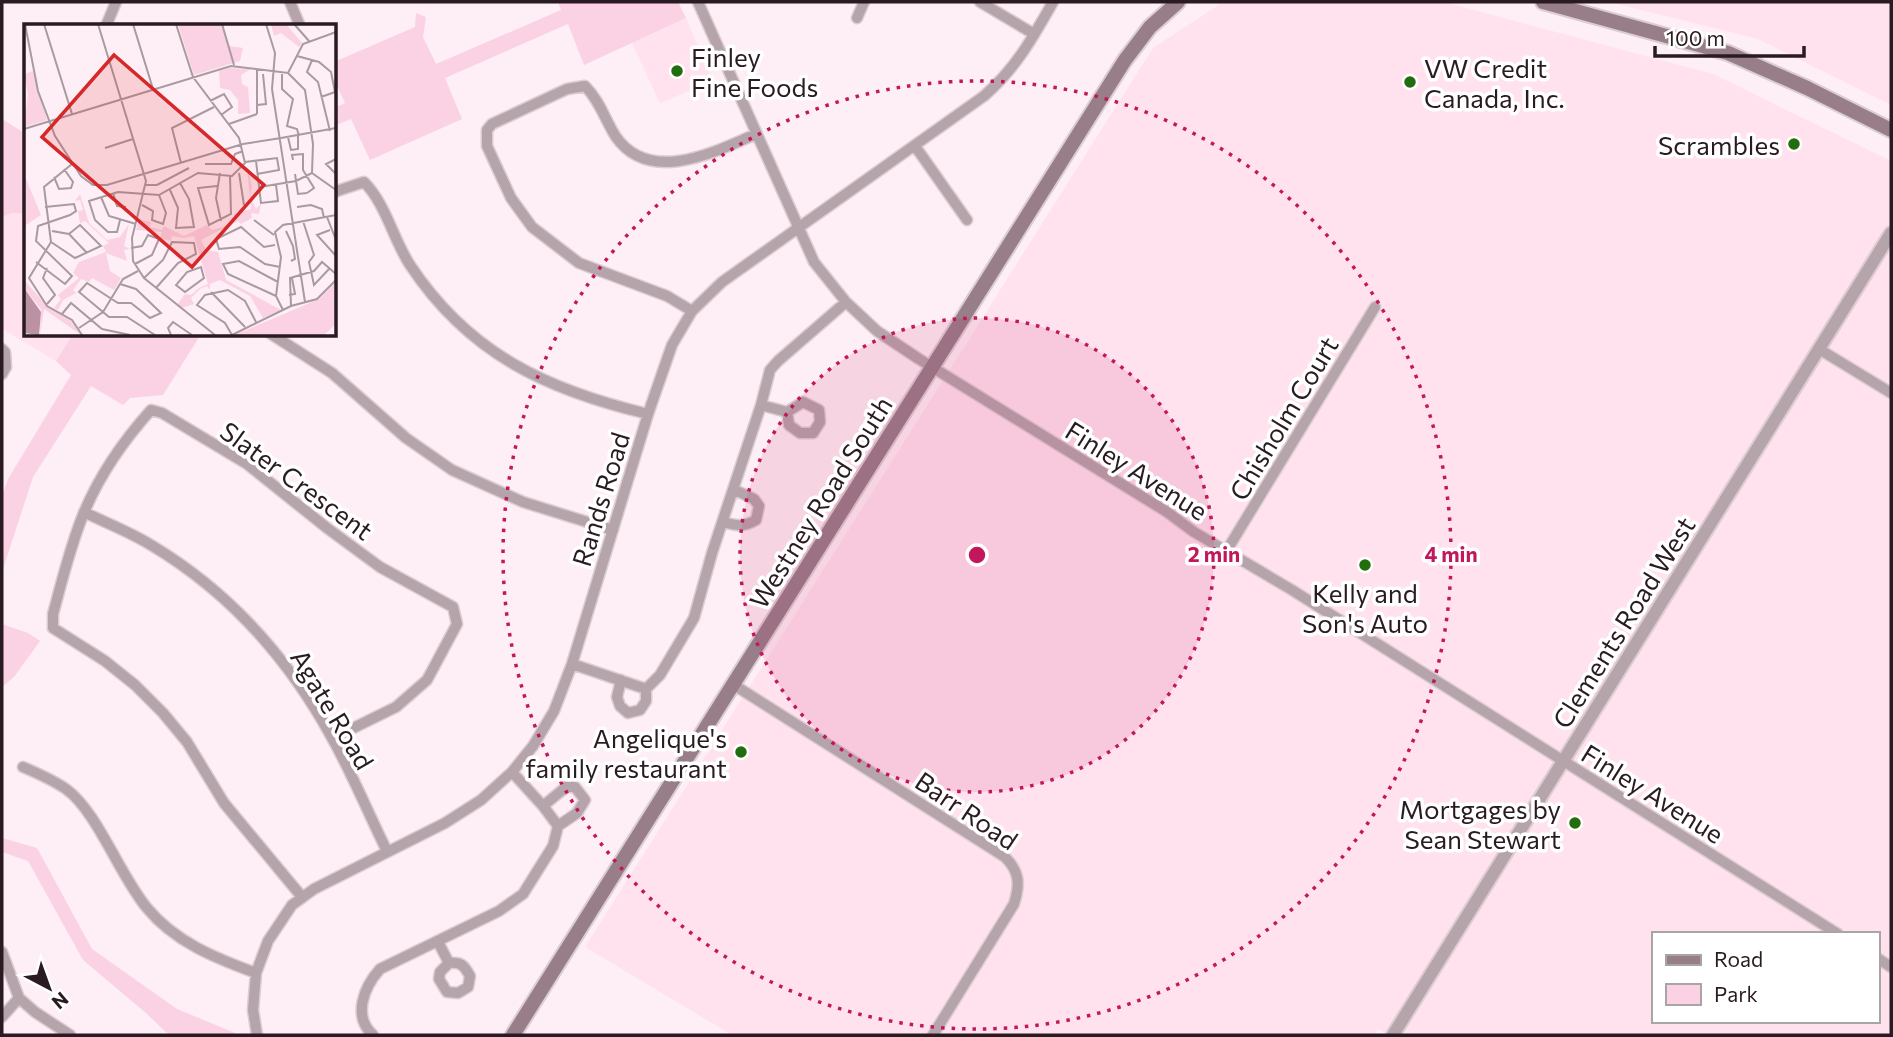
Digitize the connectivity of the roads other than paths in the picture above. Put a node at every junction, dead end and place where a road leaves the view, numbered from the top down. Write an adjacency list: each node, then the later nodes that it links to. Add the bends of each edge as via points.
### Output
1 (116, 2): 10 (street)
2 (290, 2): 11 (street)
3 (698, 2): 14 (street, Finley Avenue)
4 (864, 2): 9 (street)
5 (980, 2): 12 (street)
6 (1053, 2): 12 (street, Rands Road)
7 (1178, 2): 26 (main road, Westney Road South, via 1150,27 1125,60)
8 (1543, 2): 13 (main road, via 1728,53)
9 (857, 18)
10 (107, 24)
11 (299, 24)
12 (1034, 34): 15 (street, Rands Road, via 1005,77)
13 (1891, 131)
14 (756, 134): 18 (street, Finley Avenue); 22 (street, via 682,162 653,162 641,158 617,137 596,96 585,86 567,89 487,130 486,146 511,198 532,227 579,263 667,296)
15 (915, 146): 17 (street); 18 (street, Rands Road)
16 (336, 191): 31 (street, via 364,182 374,192 418,278 474,339 534,377)
17 (967, 220)
18 (799, 228): 20 (street, Finley Avenue, via 814,262); 22 (street, Rands Road, via 722,282)
19 (1891, 233): 25 (street, Clements Road West)
20 (846, 302): 26 (street, Finley Avenue, via 877,331); 29 (street, via 778,360 770,370)
21 (1375, 307): 36 (street, Chisholm Court)
22 (692, 311): 31 (street, Rands Road, via 672,345)
23 (274, 336): 35 (street, via 332,373 406,438 452,470 523,502)
24 (2, 349): 27 (street, via 6,367)
25 (1819, 349): 28 (street); 42 (street, Clements Road West)
26 (933, 368): 36 (street, Finley Avenue); 39 (main road, Westney Road South)
27 (2, 374)
28 (1891, 393)
29 (761, 405): 30 (street); 32 (street)
30 (787, 412)
31 (648, 414): 35 (street, Rands Road)
32 (735, 490): 34 (street); 34 (street, via 760,506 756,520 736,526)
33 (84, 512): 41 (street, Agate Road, via 150,544 234,608 268,643); 41 (street, Slater Crescent, via 136,426 151,410 247,464 380,567 453,607 457,624 427,680 396,707); 48 (street, Slater Crescent, via 53,614 53,628 105,661 163,713 187,742 224,803)
34 (723, 522): 40 (street, via 694,618 660,675)
35 (613, 530): 37 (street, Rands Road)
36 (1227, 551): 42 (street, Finley Avenue)
37 (572, 664): 38 (street); 44 (street, Rands Road, via 554,711)
38 (621, 680): 40 (street); 40 (street, via 617,696 628,713 640,710)
39 (734, 685): 60 (main road, Westney Road South); 61 (street, Barr Road, via 1013,864 1019,889 1014,904)
40 (646, 689)
41 (333, 738): 47 (street, Agate Road)
42 (1563, 762): 49 (street, Finley Avenue); 56 (street, Clements Road West)
43 (23, 766): 53 (street, via 68,790 88,813 133,890 171,932 197,950)
44 (512, 772): 45 (street); 47 (street, Rands Road, via 445,824)
45 (543, 806): 46 (street); 46 (street, via 566,787 575,787 585,800 577,813)
46 (558, 825): 50 (street, via 553,846 523,894)
47 (387, 851): 48 (street, Rands Road)
48 (302, 897): 53 (street, Rands Road, via 268,941)
49 (1835, 932)
50 (438, 942): 52 (street); 59 (street, via 380,969 370,980 361,1006 362,1019)
51 (2, 952): 54 (street)
52 (449, 963)
53 (256, 972): 58 (street, Rands Road, via 253,1010)
54 (19, 998): 55 (street); 57 (street)
55 (2, 1017)
56 (1397, 1034)
57 (70, 1035)
58 (257, 1035)
59 (373, 1035)
60 (513, 1035)
61 (933, 1035)

